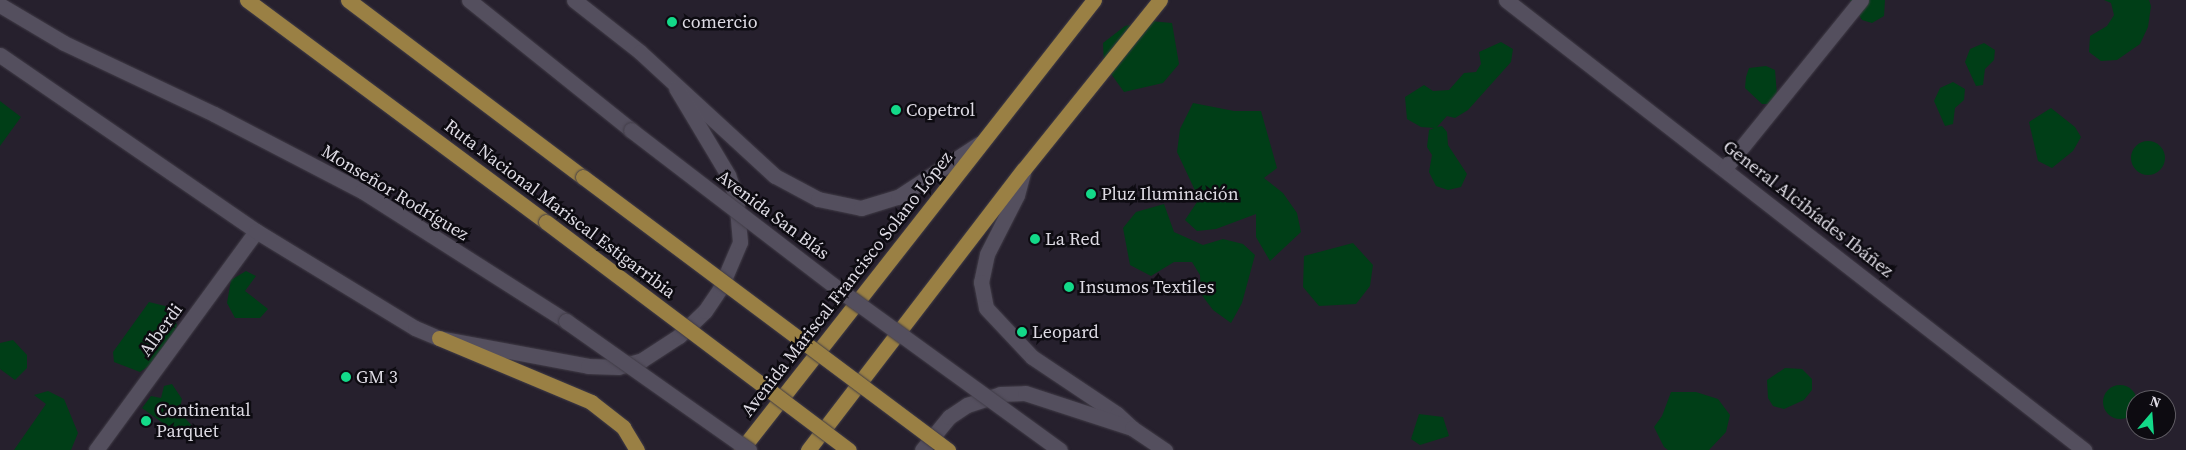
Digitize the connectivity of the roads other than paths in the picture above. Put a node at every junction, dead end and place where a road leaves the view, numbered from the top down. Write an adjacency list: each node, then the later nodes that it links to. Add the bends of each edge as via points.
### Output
1 (247, 0): 23 (highway, Ruta Nacional Mariscal Estigarribia, bridge)
2 (348, 0): 25 (highway, bridge)
3 (469, 0): 26 (street, Avenida San Blás, bridge, via 834,286)
4 (574, 0): 11 (street, Avenida San Blás, via 640,52)
5 (1094, 0): 12 (highway, Avenida Mariscal Francisco Solano López)
6 (1160, 0): 14 (highway)
7 (1506, 0): 13 (street, General Alcibíades Ibáñez)
8 (1861, 0): 13 (street)
9 (0, 5): 21 (street, Monseñor Rodríguez, bridge, via 64,43 214,114 362,191 566,321)
10 (0, 55): 15 (street)
11 (676, 88): 12 (street, Avenida San Blás, via 775,176 818,199 861,208 898,197); 16 (street, via 728,175 740,220 740,242 732,266 705,311 662,349 642,360 618,367 532,358)
12 (982, 142): 20 (highway, Avenida Mariscal Francisco Solano López)
13 (1725, 168): 28 (street, General Alcibíades Ibáñez)
14 (1024, 169): 17 (street, via 1016,195 987,254 980,282 986,308 1032,357 1117,414); 22 (highway)
15 (256, 231): 16 (street, via 375,306); 18 (street, Alberdi)
16 (439, 338): 19 (highway, via 591,402 623,427)
17 (1132, 428): 24 (street, via 1025,393 1000,394 967,405 949,418); 27 (street)
18 (96, 450)
19 (637, 450)
20 (741, 450)
21 (749, 450)
22 (808, 450)
23 (849, 450)
24 (922, 450)
25 (948, 450)
26 (1060, 450)
27 (1165, 450)
28 (2084, 450)

